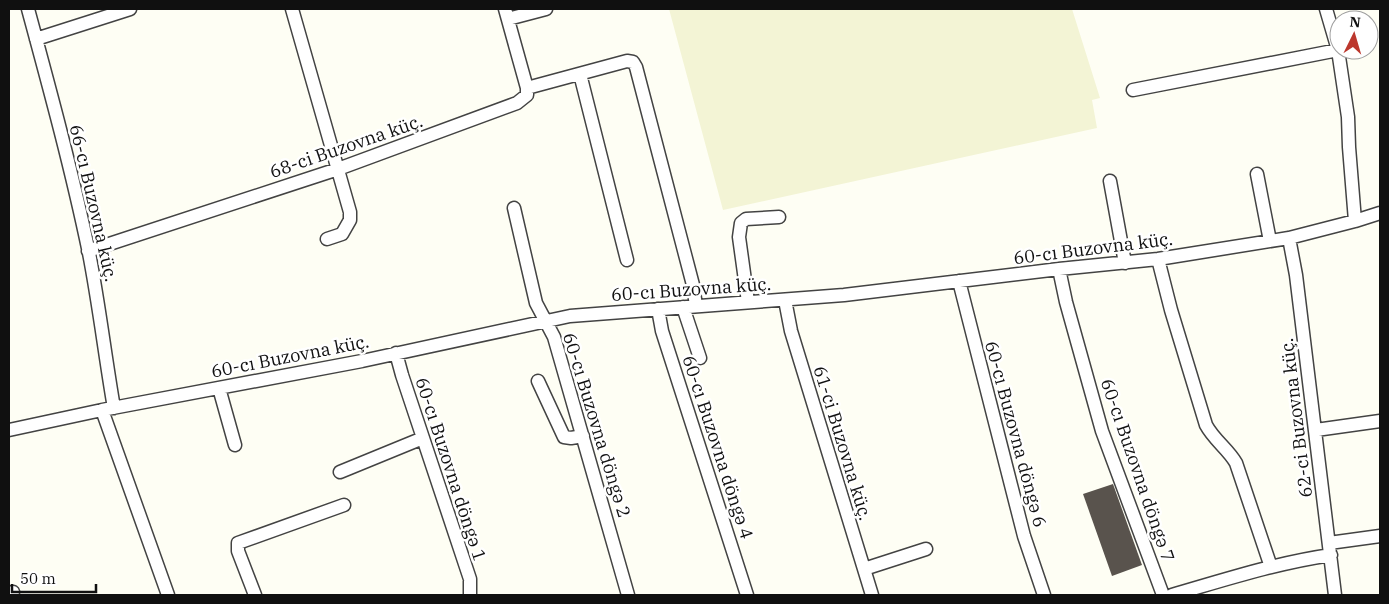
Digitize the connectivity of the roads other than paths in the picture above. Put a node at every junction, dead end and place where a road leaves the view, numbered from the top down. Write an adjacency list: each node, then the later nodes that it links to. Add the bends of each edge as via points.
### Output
1 (28, 9): 6 (street, 66-cı Buzovna küç.)
2 (130, 9): 6 (street)
3 (292, 9): 12 (street)
4 (546, 9): 5 (street)
5 (507, 14): 10 (street)
6 (36, 39): 22 (street, 66-cı Buzovna küç.)
7 (1329, 52): 11 (street)
8 (1339, 60): 18 (street, via 1348,117)
9 (580, 74): 10 (street); 24 (street); 30 (street, via 627,61 636,67 693,285)
10 (528, 88): 12 (street, 68-ci Buzovna küç., via 527,94 517,103)
11 (1133, 90)
12 (338, 169): 20 (street, via 350,220 342,234); 22 (street, 68-ci Buzovna küç.)
13 (1257, 174): 21 (street)
14 (1110, 181): 25 (street)
15 (514, 208): 32 (street, 60-cı Buzovna döngə 2, via 536,303)
16 (1380, 213): 18 (street, 60-cı Buzovna küç.)
17 (779, 217): 29 (street, via 746,219 741,223 739,237)
18 (1355, 221): 19 (street, 60-cı Buzovna küç.)
19 (1289, 238): 21 (street, 60-cı Buzovna küç.); 40 (street, 62-ci Buzovna küç.)
20 (326, 239)
21 (1270, 241): 23 (street, 60-cı Buzovna küç.)
22 (88, 251): 37 (street, 66-cı Buzovna küç., via 98,302)
23 (1158, 259): 25 (street, 60-cı Buzovna küç.); 49 (street, via 1206,425 1236,463)
24 (627, 260)
25 (1125, 263): 26 (street, 60-cı Buzovna küç.)
26 (1059, 269): 27 (street, 60-cı Buzovna küç.); 58 (street, 60-cı Buzovna döngə 7, via 1102,431)
27 (959, 281): 28 (street, 60-cı Buzovna küç.); 57 (street, 60-cı Buzovna döngə 6, via 1022,527)
28 (785, 300): 29 (street, 60-cı Buzovna küç.); 50 (street, 61-ci Buzovna küç., via 790,331)
29 (748, 302): 30 (street, 60-cı Buzovna küç.)
30 (690, 307): 31 (street, 60-cı Buzovna küç.); 34 (street)
31 (658, 309): 32 (street, 60-cı Buzovna küç.); 55 (street, 60-cı Buzovna döngə 4, via 662,331)
32 (545, 321): 33 (street, 60-cı Buzovna küç.); 41 (street, 60-cı Buzovna döngə 2, via 554,337)
33 (396, 353): 36 (street, 60-cı Buzovna küç.); 42 (street, 60-cı Buzovna döngə 1)
34 (700, 358)
35 (538, 381): 41 (street, via 564,437)
36 (219, 388): 37 (street, 60-cı Buzovna küç.); 43 (street)
37 (108, 409): 39 (street, 60-cı Buzovna küç.); 51 (street, 66-cı Buzovna küç.)
38 (1380, 421): 40 (street)
39 (9, 430)
40 (1316, 430): 48 (street, 62-ci Buzovna küç.)
41 (583, 436): 54 (street, 60-cı Buzovna döngə 2)
42 (423, 438): 44 (street); 53 (street, 60-cı Buzovna döngə 1, via 470,579)
43 (235, 445)
44 (340, 472)
45 (344, 505): 52 (street, via 238,543)
46 (1380, 536): 48 (street)
47 (926, 549): 50 (street)
48 (1330, 549): 49 (street); 60 (street, 62-ci Buzovna küç.)
49 (1271, 567): 59 (street)
50 (864, 569): 56 (street, 61-ci Buzovna küç.)
51 (168, 595)
52 (255, 595)
53 (470, 595)
54 (628, 595)
55 (747, 595)
56 (872, 595)
57 (1044, 595)
58 (1163, 595)
59 (1172, 595)
60 (1336, 595)

